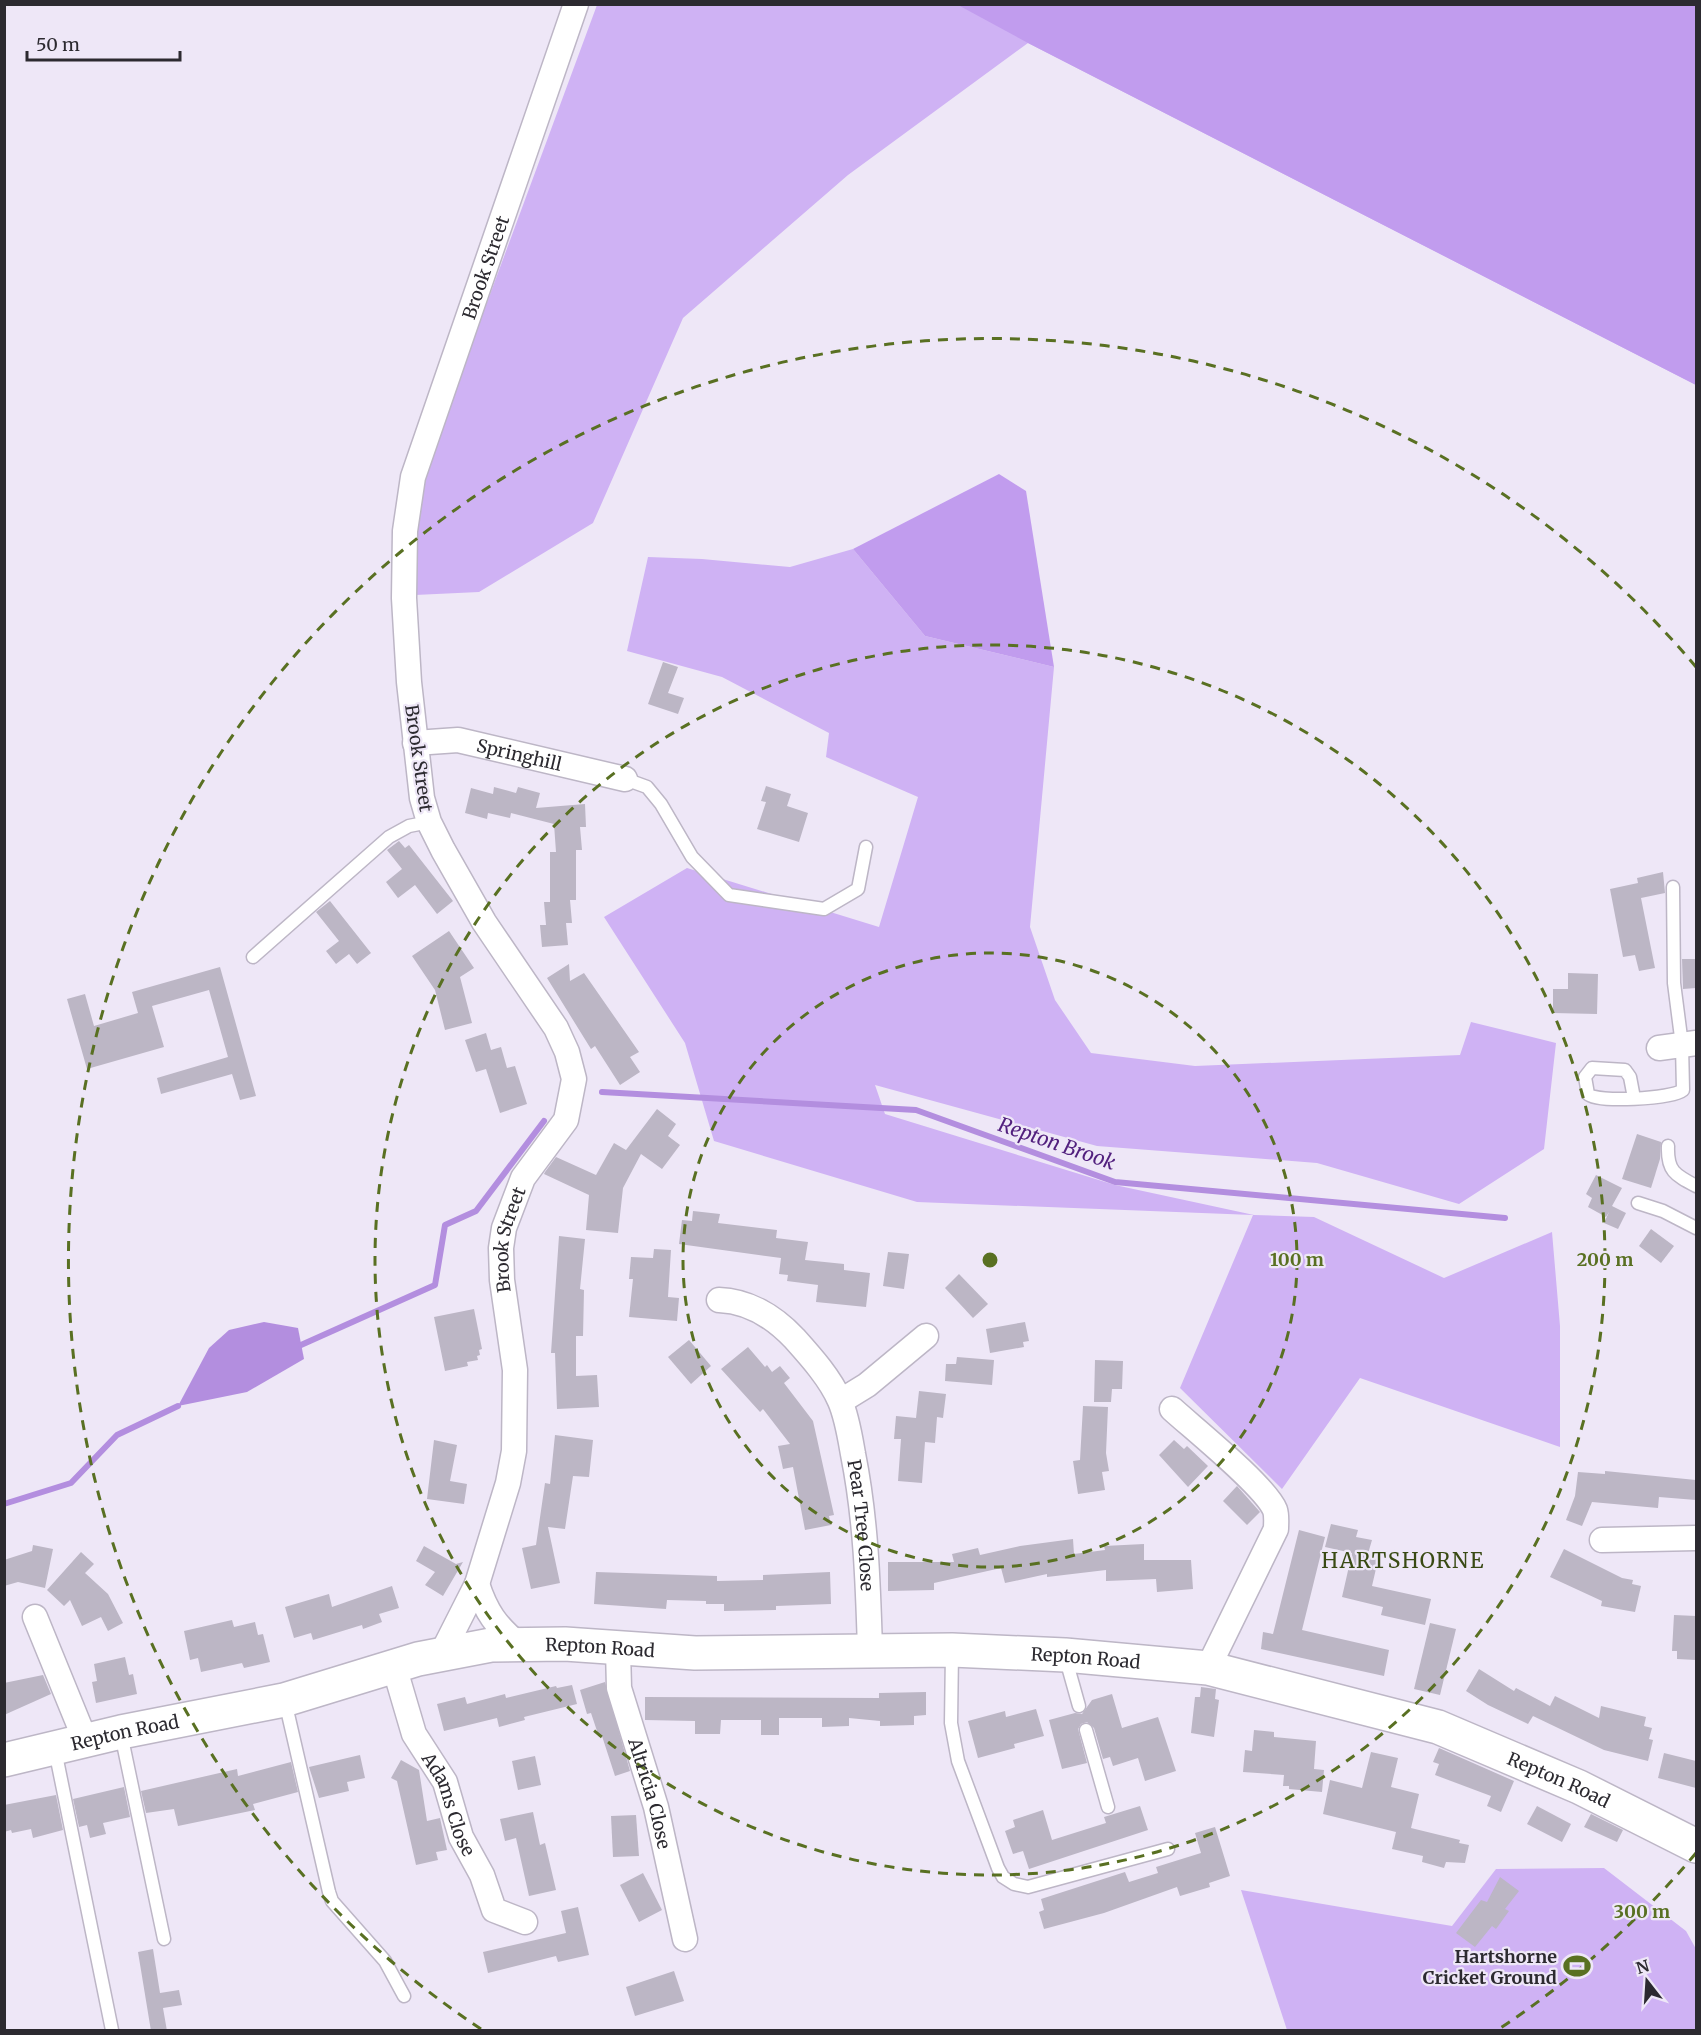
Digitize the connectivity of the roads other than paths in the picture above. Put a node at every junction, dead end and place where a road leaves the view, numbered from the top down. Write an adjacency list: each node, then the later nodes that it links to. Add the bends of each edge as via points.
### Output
1 (576, 4): 2 (street, Brook Street, via 413,477 405,531 404,598)
2 (415, 743): 3 (street, Springhill, via 458,740); 4 (street, Brook Street)
3 (625, 779): 5 (lane, via 646,787 661,804 692,857 729,895 824,909 858,889)
4 (429, 822): 7 (lane, via 409,826 389,837); 20 (street, Brook Street, via 484,922 556,1028 574,1079 566,1120 523,1178 504,1228 502,1280 514,1370 514,1451)
5 (866, 847)
6 (1673, 887): 8 (lane)
7 (253, 957)
8 (1679, 1045): 9 (lane, via 1683,1090 1672,1096)
9 (1634, 1098)
10 (1668, 1146): 11 (lane, via 1672,1171)
11 (1696, 1185)
12 (1638, 1203): 13 (lane)
13 (1696, 1228)
14 (719, 1300): 16 (street, Pear Tree Close, via 738,1300 785,1329)
15 (926, 1336): 16 (street, via 867,1385)
16 (841, 1401): 24 (street, Pear Tree Close, via 864,1520)
17 (1172, 1409): 29 (street, via 1242,1472 1276,1512 1276,1529)
18 (1696, 1538): 19 (street)
19 (1602, 1540)
20 (477, 1584): 22 (street, via 484,1608); 26 (street, Brook Street)
21 (35, 1617): 34 (street)
22 (519, 1645): 23 (street, Repton Road, via 565,1644); 26 (street, Repton Road)
23 (618, 1650): 24 (street, Repton Road); 41 (street, Altricia Close, via 619,1688 656,1807)
24 (870, 1650): 25 (street, Repton Road)
25 (952, 1650): 27 (street, Repton Road); 38 (lane, via 953,1742 991,1854 1004,1877 1028,1887)
26 (442, 1653): 28 (street, Repton Road)
27 (1065, 1655): 29 (street, Repton Road); 31 (lane)
28 (394, 1666): 30 (street, Repton Road); 39 (street, Adams Close, via 414,1734 445,1782 460,1837 482,1875 494,1910)
29 (1208, 1668): 37 (street, Repton Road, via 1438,1727 1579,1787)
30 (284, 1700): 33 (street, Repton Road); 42 (lane, via 332,1901 384,1961)
31 (1079, 1706)
32 (1086, 1730): 36 (lane)
33 (121, 1732): 34 (street, Repton Road); 40 (lane)
34 (70, 1745): 35 (street, Repton Road); 43 (lane)
35 (4, 1760)
36 (1108, 1807)
37 (1696, 1846)
38 (1168, 1848)
39 (525, 1922)
40 (164, 1939)
41 (685, 1939)
42 (404, 1996)
43 (112, 2031)

